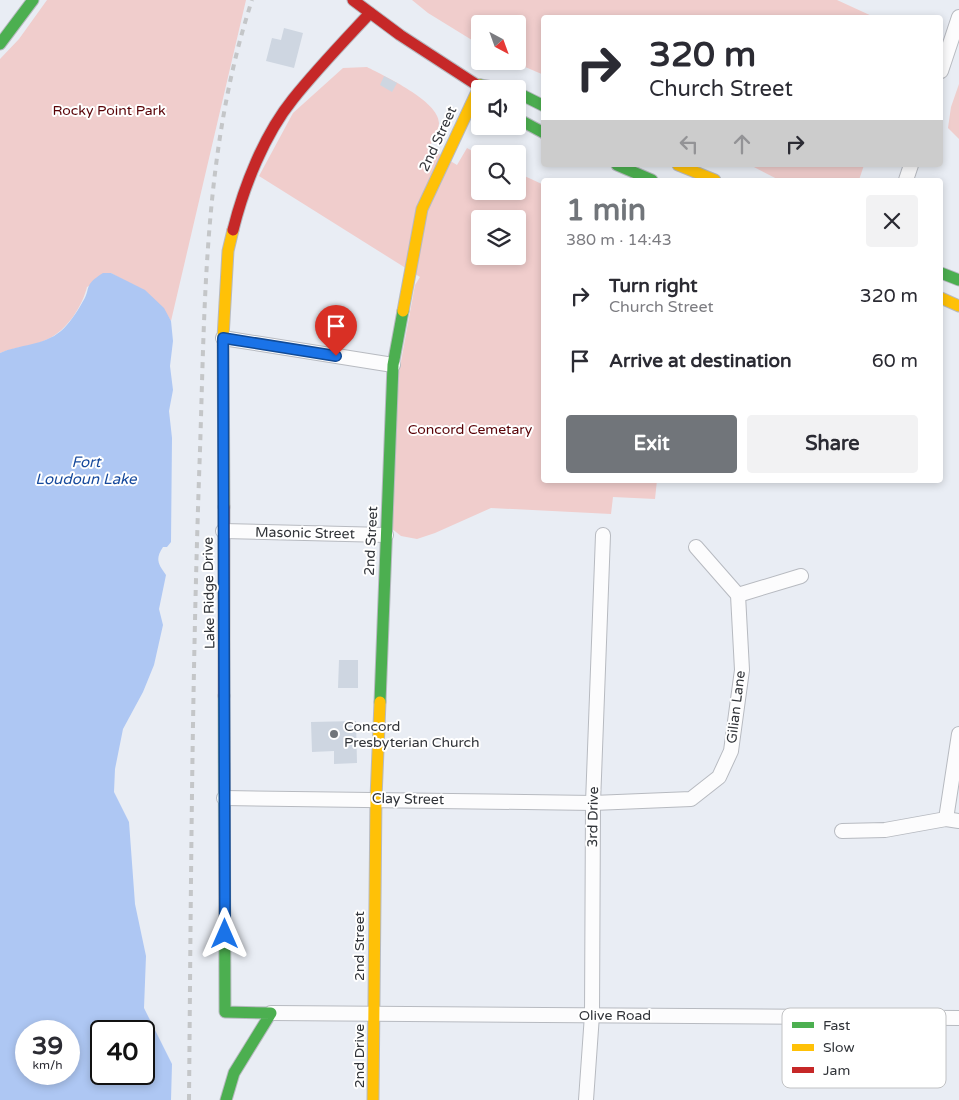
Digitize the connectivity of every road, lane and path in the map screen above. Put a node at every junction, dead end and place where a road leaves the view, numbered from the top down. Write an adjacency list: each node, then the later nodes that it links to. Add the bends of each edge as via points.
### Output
1 (33, 0): 5 (street)
2 (354, 0): 3 (street)
3 (370, 13): 7 (street); 21 (street, Lake Ridge Drive, via 292,100 260,153 240,202 228,251)
4 (959, 17): 6 (street)
5 (0, 44)
6 (943, 65)
7 (471, 81)
8 (526, 97): 9 (street)
9 (541, 104)
10 (471, 108): 22 (street, 2nd Street, via 422,208)
11 (526, 123): 12 (street)
12 (541, 131)
13 (622, 167): 15 (street)
14 (683, 167): 16 (street)
15 (647, 178)
16 (710, 178)
17 (943, 274): 18 (street)
18 (959, 280)
19 (943, 299): 20 (street)
20 (959, 306)
21 (223, 338): 22 (street); 23 (street, Lake Ridge Drive)
22 (393, 365): 25 (street, 2nd Street)
23 (223, 531): 25 (street, Masonic Street); 30 (street, Lake Ridge Drive)
24 (603, 534): 32 (street, 3rd Drive)
25 (386, 535): 31 (street, 2nd Street)
26 (696, 547): 28 (street)
27 (801, 576): 28 (street)
28 (738, 596): 32 (street, Gilian Lane, via 742,670 731,751 719,777 691,799)
29 (959, 734): 33 (street)
30 (224, 798): 31 (street, Clay Street); 35 (street, Lake Ridge Drive, via 225,1012)
31 (376, 798): 32 (street, Clay Street); 36 (street, 2nd Street)
32 (593, 803): 37 (street, 3rd Drive)
33 (953, 820): 34 (street, via 885,830)
34 (842, 831)
35 (271, 1013): 36 (street, Olive Road); 41 (street, via 234,1073)
36 (374, 1013): 37 (street, Olive Road); 42 (street, 2nd Drive)
37 (592, 1015): 38 (street, Olive Road); 43 (street, 3rd Drive)
38 (782, 1017)
39 (946, 1018): 40 (street, Olive Road)
40 (959, 1018)
41 (226, 1100)
42 (373, 1100)
43 (586, 1100)

